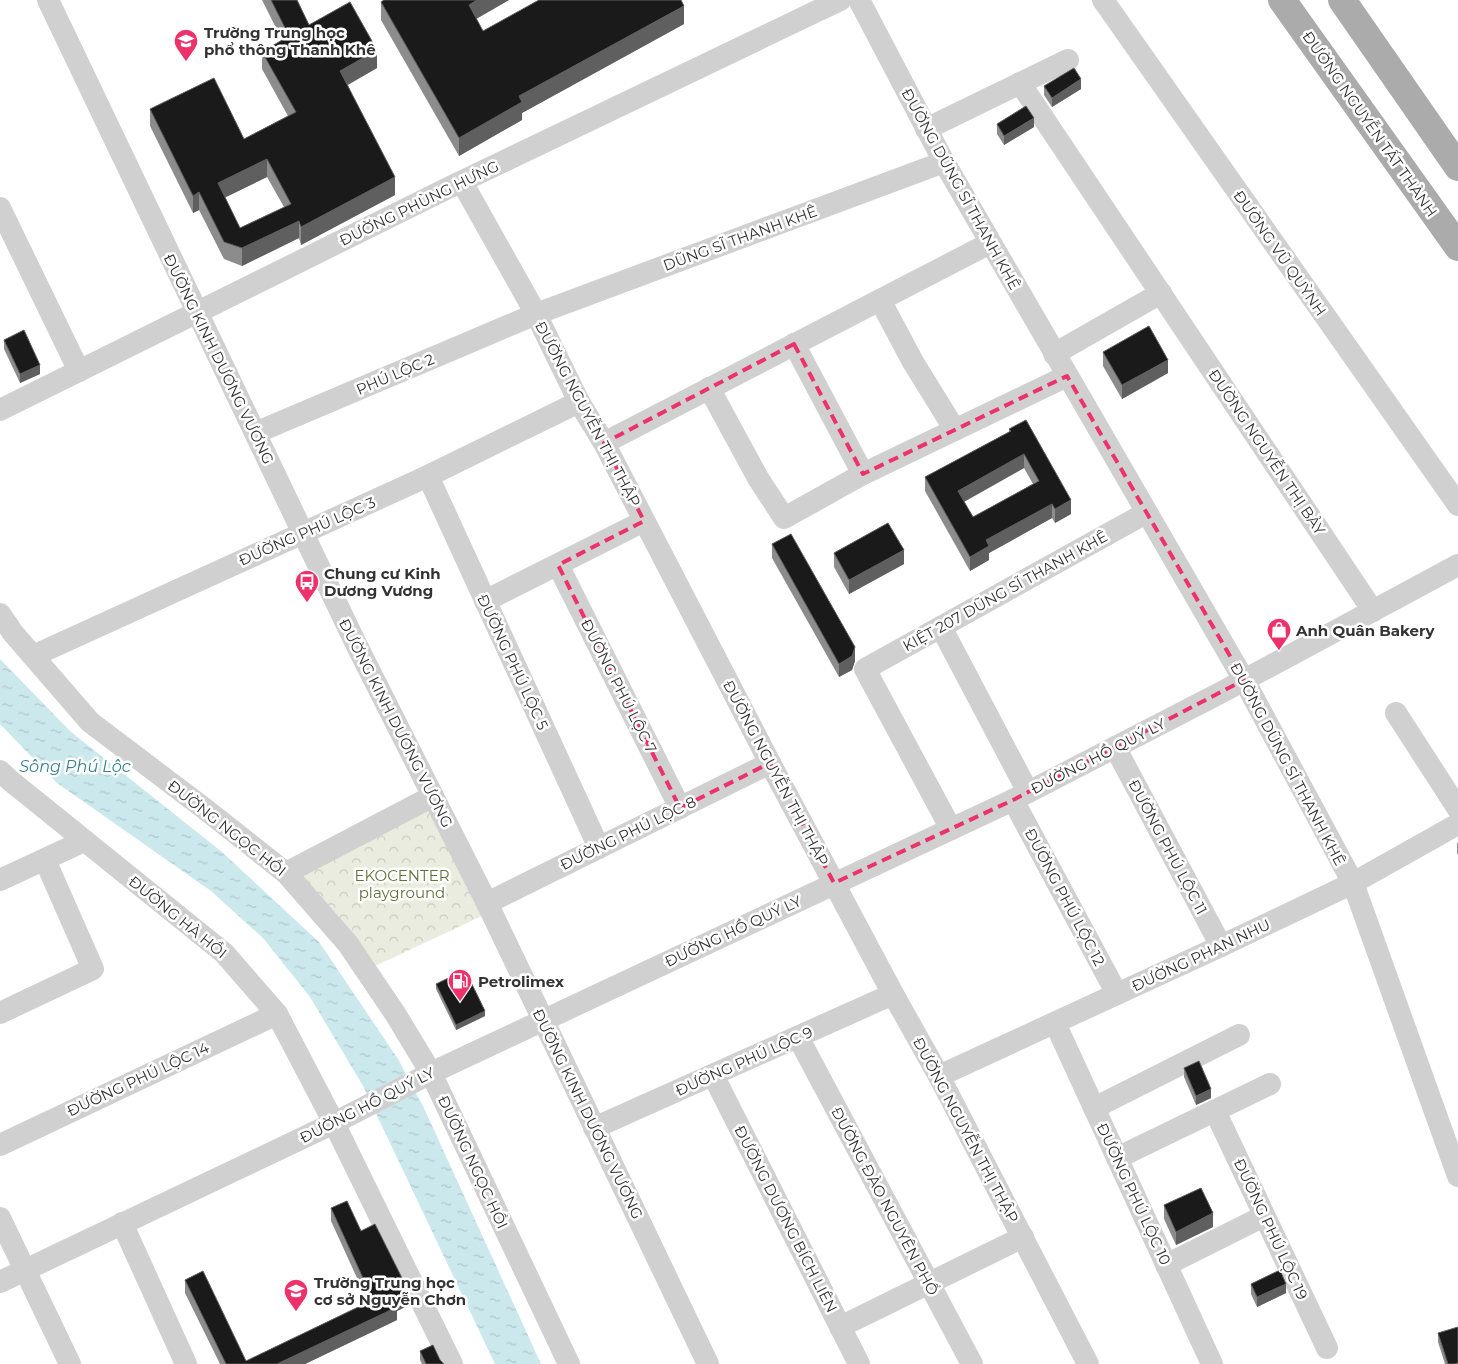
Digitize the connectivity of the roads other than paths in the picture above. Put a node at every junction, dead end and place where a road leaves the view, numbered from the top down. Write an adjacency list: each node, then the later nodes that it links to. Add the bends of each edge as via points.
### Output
1 (48, 0): 18 (street, ĐƯỜNG KINH DƯƠNG VƯƠNG)
2 (840, 0): 12 (street, ĐƯỜNG PHÙNG HƯNG)
3 (858, 0): 9 (street, ĐƯỜNG DŨNG SĨ THANH KHÊ)
4 (1102, 0): 32 (street, ĐƯỜNG VŨ QUỲNH)
5 (1282, 0): 15 (main road, ĐƯỜNG NGUYỄN TẤT THÀNH)
6 (1342, 0): 11 (main road)
7 (1068, 60): 8 (street)
8 (1020, 83): 9 (street); 16 (street, ĐƯỜNG NGUYỄN THỊ BẢY)
9 (926, 129): 10 (street, ĐƯỜNG DŨNG SĨ THANH KHÊ)
10 (944, 162): 14 (street, ĐƯỜNG DŨNG SĨ THANH KHÊ); 19 (street, DŨNG SĨ THANH KHÊ)
11 (1458, 167)
12 (462, 182): 18 (street, ĐƯỜNG PHÙNG HƯNG); 19 (street, ĐƯỜNG NGUYỄN THỊ THẬP)
13 (0, 208): 22 (street)
14 (990, 243): 17 (street); 21 (street, ĐƯỜNG DŨNG SĨ THANH KHÊ)
15 (1458, 248)
16 (1161, 294): 21 (street); 39 (street, ĐƯỜNG NGUYỄN THỊ BẢY)
17 (880, 300): 20 (street); 27 (street, via 912,362)
18 (197, 313): 22 (street, ĐƯỜNG PHÙNG HƯNG); 28 (street, ĐƯỜNG KINH DƯƠNG VƯƠNG)
19 (536, 314): 25 (street, ĐƯỜNG NGUYỄN THỊ THẬP); 28 (street, PHÚ LỘC 2)
20 (794, 344): 24 (street); 30 (street)
21 (1054, 354): 23 (street, ĐƯỜNG DŨNG SĨ THANH KHÊ)
22 (79, 371): 26 (street, ĐƯỜNG PHÙNG HƯNG)
23 (1067, 376): 27 (street); 33 (street, ĐƯỜNG DŨNG SĨ THANH KHÊ)
24 (709, 388): 29 (street); 30 (street, via 758,478 784,518)
25 (579, 402): 29 (street, ĐƯỜNG NGUYỄN THỊ THẬP); 31 (street, ĐƯỜNG PHÚ LỘC 3)
26 (0, 410)
27 (955, 430): 30 (street)
28 (255, 433): 35 (street, ĐƯỜNG KINH DƯƠNG VƯƠNG)
29 (604, 443): 34 (street, ĐƯỜNG NGUYỄN THỊ THẬP)
30 (863, 474)
31 (428, 476): 35 (street, ĐƯỜNG PHÚ LỘC 3); 38 (street, ĐƯỜNG PHÚ LỘC 5)
32 (1458, 505)
33 (1146, 513): 41 (street, KIỆT 207 DŨNG SĨ THANH KHÊ); 43 (street, ĐƯỜNG DŨNG SĨ THANH KHÊ)
34 (644, 521): 36 (street); 46 (street, ĐƯỜNG NGUYỄN THỊ THẬP)
35 (303, 533): 42 (street, ĐƯỜNG PHÚ LỘC 3); 48 (street, ĐƯỜNG KINH DƯƠNG VƯƠNG)
36 (558, 565): 38 (street); 50 (street, ĐƯỜNG PHÚ LỘC 7)
37 (1458, 565): 39 (street, ĐƯỜNG HỒ QUÝ LY)
38 (485, 601): 55 (street, ĐƯỜNG PHÚ LỘC 5)
39 (1373, 611): 43 (street, ĐƯỜNG HỒ QUÝ LY)
40 (0, 614): 42 (street, ĐƯỜNG NGỌC HỒI)
41 (941, 627): 49 (street, ĐƯỜNG PHÚ LỘC 12); 53 (street, KIỆT 207 DŨNG SĨ THANH KHÊ, via 864,669)
42 (33, 656): 57 (street, ĐƯỜNG NGỌC HỒI, via 90,722)
43 (1244, 680): 45 (street, ĐƯỜNG HỒ QUÝ LY); 60 (street, ĐƯỜNG DŨNG SĨ THANH KHÊ)
44 (1396, 713): 51 (street)
45 (1115, 747): 49 (street, ĐƯỜNG HỒ QUÝ LY); 62 (street, ĐƯỜNG PHÚ LỘC 11)
46 (770, 763): 50 (street, ĐƯỜNG PHÚ LỘC 8); 59 (street, ĐƯỜNG NGUYỄN THỊ THẬP)
47 (4, 780): 54 (street, ĐƯỜNG HÀ HỒI)
48 (433, 796): 57 (street); 61 (street, ĐƯỜNG KINH DƯƠNG VƯƠNG)
49 (1021, 796): 53 (street, ĐƯỜNG HỒ QUÝ LY); 64 (street, ĐƯỜNG PHÚ LỘC 12)
50 (680, 808): 55 (street, ĐƯỜNG PHÚ LỘC 8)
51 (1458, 809)
52 (1458, 824): 60 (street, ĐƯỜNG PHAN NHU)
53 (951, 829): 59 (street, ĐƯỜNG HỒ QUÝ LY)
54 (84, 840): 56 (street); 66 (street, ĐƯỜNG HÀ HỒI, via 224,953)
55 (599, 848): 61 (street, ĐƯỜNG PHÚ LỘC 8)
56 (45, 860): 58 (street); 65 (street, via 93,969)
57 (286, 873): 72 (street, ĐƯỜNG NGỌC HỒI, via 353,951 396,1015)
58 (0, 880)
59 (834, 883): 63 (street, ĐƯỜNG NGUYỄN THỊ THẬP); 67 (street, ĐƯỜNG HỒ QUÝ LY)
60 (1353, 883): 62 (street, ĐƯỜNG PHAN NHU); 81 (street, ĐƯỜNG DŨNG SĨ THANH KHÊ)
61 (487, 903): 67 (street, ĐƯỜNG KINH DƯƠNG VƯƠNG)
62 (1220, 946): 64 (street, ĐƯỜNG PHAN NHU)
63 (893, 994): 70 (street, ĐƯỜNG PHÚ LỘC 9); 73 (street, ĐƯỜNG NGUYỄN THỊ THẬP)
64 (1117, 994): 68 (street, ĐƯỜNG PHAN NHU)
65 (0, 1013)
66 (277, 1014): 77 (street, ĐƯỜNG HÀ HỒI); 79 (street, ĐƯỜNG PHÚ LỘC 14)
67 (542, 1020): 72 (street, ĐƯỜNG HỒ QUÝ LY); 78 (street, ĐƯỜNG KINH DƯƠNG VƯƠNG)
68 (1056, 1023): 73 (street, ĐƯỜNG PHAN NHU); 75 (street, ĐƯỜNG PHÚ LỘC 10)
69 (1238, 1035): 75 (street)
70 (798, 1037): 71 (street, ĐƯỜNG PHÚ LỘC 9); 89 (street, ĐƯỜNG ĐÀO NGUYÊN PHỔ)
71 (713, 1075): 78 (street, ĐƯỜNG PHÚ LỘC 9); 90 (street, ĐƯỜNG DƯƠNG BÍCH LIÊN)
72 (424, 1076): 77 (street, ĐƯỜNG HỒ QUÝ LY); 95 (street, ĐƯỜNG NGỌC HỒI)
73 (940, 1076): 85 (street, ĐƯỜNG NGUYỄN THỊ THẬP)
74 (1270, 1084): 76 (street)
75 (1094, 1108): 80 (street, ĐƯỜNG PHÚ LỘC 10)
76 (1215, 1111): 80 (street); 82 (street, ĐƯỜNG PHÚ LỘC 19)
77 (334, 1124): 84 (street, ĐƯỜNG HỒ QUÝ LY); 94 (street, ĐƯỜNG HÀ HỒI)
78 (594, 1128): 96 (street, ĐƯỜNG KINH DƯƠNG VƯƠNG)
79 (0, 1145)
80 (1117, 1158): 86 (street, ĐƯỜNG PHÚ LỘC 10)
81 (1458, 1176)
82 (1264, 1216): 86 (street); 91 (street, ĐƯỜNG PHÚ LỘC 19)
83 (0, 1218): 87 (street)
84 (122, 1223): 87 (street, ĐƯỜNG HỒ QUÝ LY); 93 (street)
85 (1022, 1237): 89 (street); 99 (street, ĐƯỜNG NGUYỄN THỊ THẬP)
86 (1166, 1265): 100 (street, ĐƯỜNG PHÚ LỘC 10)
87 (25, 1270): 88 (street, ĐƯỜNG HỒ QUÝ LY); 92 (street)
88 (0, 1282)
89 (929, 1283): 90 (street); 98 (street, ĐƯỜNG ĐÀO NGUYÊN PHỔ)
90 (840, 1327): 97 (street, ĐƯỜNG DƯƠNG BÍCH LIÊN)
91 (1327, 1348)
92 (70, 1364)
93 (186, 1364)
94 (452, 1364)
95 (568, 1364)
96 (708, 1364)
97 (858, 1364)
98 (972, 1364)
99 (1088, 1364)
100 (1212, 1364)

